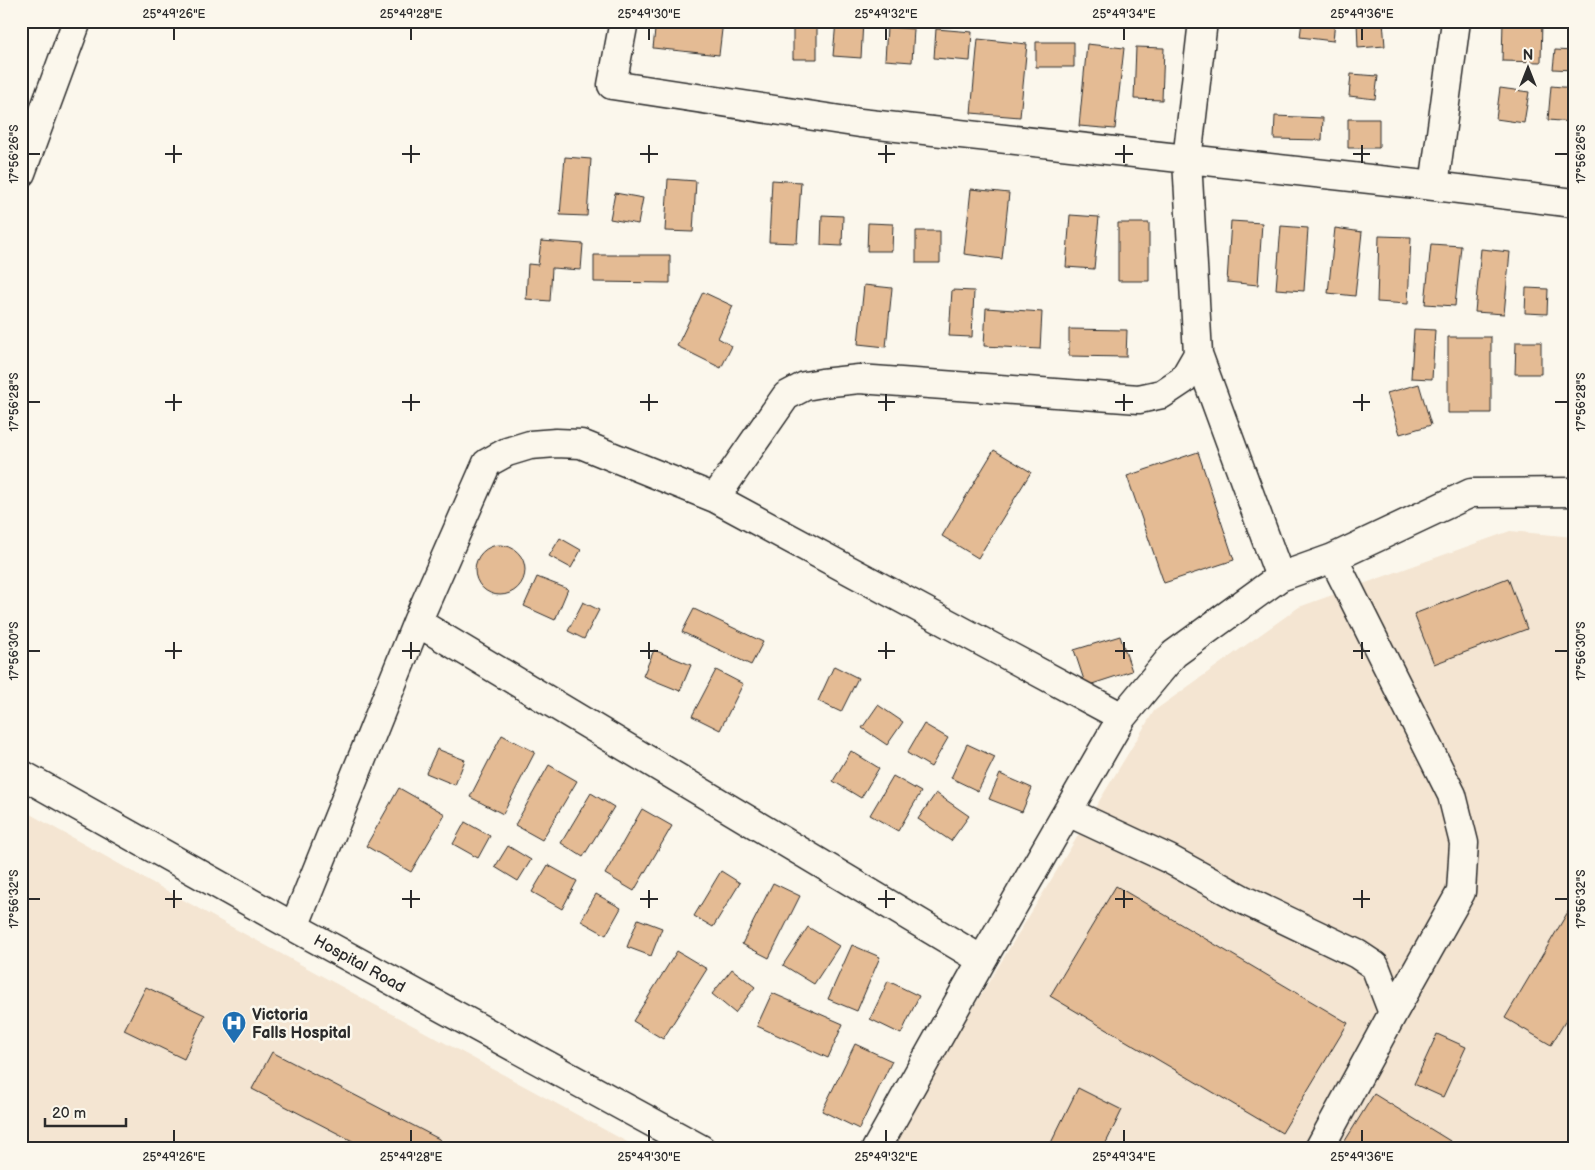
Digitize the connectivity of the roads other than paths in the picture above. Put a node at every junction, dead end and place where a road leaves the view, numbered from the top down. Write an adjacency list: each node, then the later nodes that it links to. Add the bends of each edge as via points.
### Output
1 (77, 21): 6 (street)
2 (624, 21): 5 (street, via 612,85 860,124)
3 (1203, 21): 5 (street)
4 (1456, 21): 7 (street)
5 (1187, 160): 7 (street); 9 (street)
6 (21, 173)
7 (1434, 186): 8 (street)
8 (1574, 203)
9 (1198, 354): 11 (street, via 1183,380 1162,394 1139,399 859,380 805,386 786,396); 13 (street)
10 (1574, 492): 12 (street, via 1471,492)
11 (715, 498): 14 (street, via 581,444 530,445 507,452 487,463); 15 (street)
12 (1333, 558): 13 (street); 20 (street, via 1452,795 1464,843 1461,892)
13 (1280, 577): 15 (street, via 1174,654)
14 (418, 622): 18 (street); 19 (street)
15 (1122, 717): 17 (street)
16 (21, 774): 18 (street, Hospital Road)
17 (1068, 812): 19 (street); 20 (street, via 1357,954 1375,966)
18 (294, 927): 21 (street, Hospital Road)
19 (982, 960): 22 (street)
20 (1392, 1013): 23 (street)
21 (701, 1149)
22 (876, 1149)
23 (1320, 1149)

